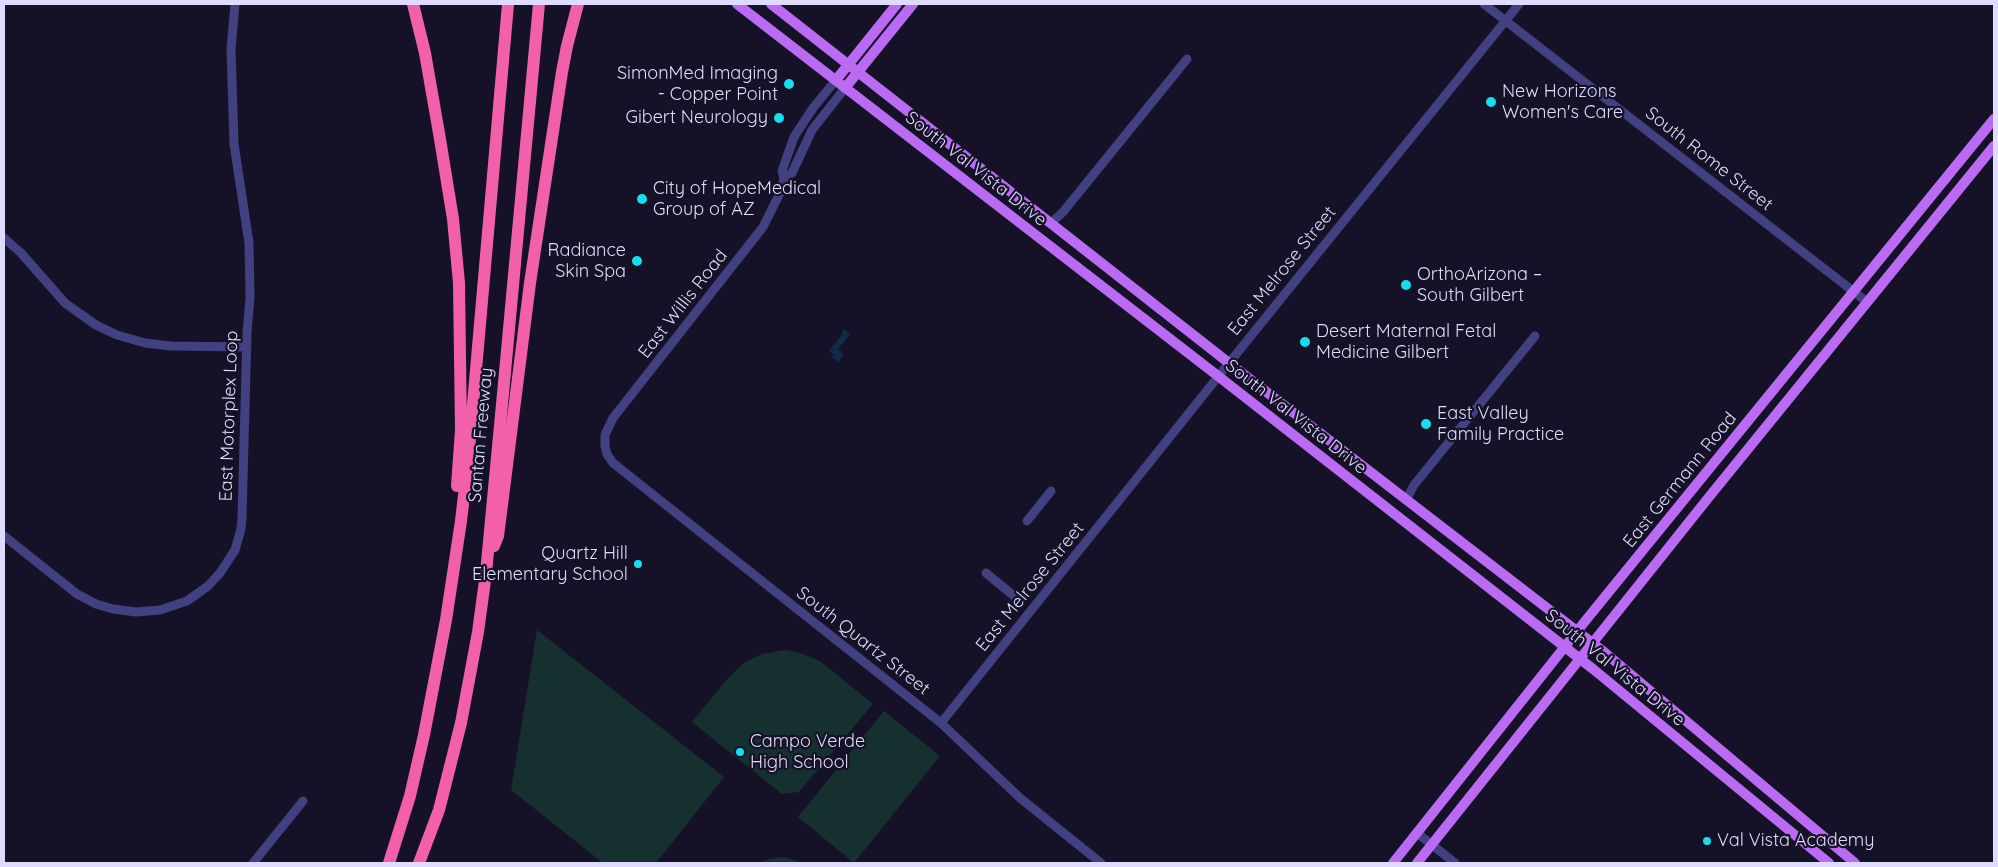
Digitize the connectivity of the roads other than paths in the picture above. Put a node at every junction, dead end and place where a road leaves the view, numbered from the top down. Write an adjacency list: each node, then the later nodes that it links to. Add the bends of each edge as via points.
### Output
1 (235, 4): 27 (street, East Motorplex Loop, via 231,99 234,144 249,243 250,297)
2 (413, 4): 34 (highway, via 425,52 453,218 459,283 461,430 457,488)
3 (508, 4): 34 (highway, Santan Freeway)
4 (539, 4): 37 (highway, Santan Freeway)
5 (578, 4): 37 (highway, via 567,46 534,254 498,536)
6 (737, 4): 16 (main road, South Val Vista Drive)
7 (771, 4): 14 (main road, South Val Vista Drive)
8 (897, 4): 14 (main road)
9 (913, 4): 15 (main road)
10 (1484, 4): 12 (street, South Rome Street)
11 (1520, 4): 12 (street, East Melrose Street)
12 (1506, 21): 24 (street, South Rome Street); 28 (street, East Melrose Street)
13 (1187, 60): 21 (street)
14 (848, 64): 15 (main road, South Val Vista Drive); 16 (main road)
15 (858, 72): 17 (main road); 21 (main road, South Val Vista Drive)
16 (836, 80): 17 (main road, South Val Vista Drive); 20 (street, East Willis Road, via 794,137 782,171)
17 (845, 88): 20 (street, East Willis Road, via 812,130 792,173); 23 (main road, South Val Vista Drive)
18 (1994, 119): 24 (main road, East Germann Road)
19 (1994, 146): 25 (main road, East Germann Road)
20 (784, 178): 30 (street, East Willis Road, via 764,227 613,418 607,429)
21 (1051, 223): 23 (main road); 28 (main road, South Val Vista Drive)
22 (4, 238): 27 (street, via 65,302 117,335 171,346)
23 (1039, 238): 29 (main road, South Val Vista Drive)
24 (1854, 292): 25 (street, South Rome Street); 40 (main road, East Germann Road)
25 (1867, 302): 41 (main road, East Germann Road)
26 (1535, 336): 32 (street, via 1414,485)
27 (246, 347): 36 (street, East Motorplex Loop, via 241,529 229,561 208,586 188,601 160,610 136,612 113,609 77,594)
28 (1229, 362): 29 (street, East Melrose Street); 32 (main road, South Val Vista Drive)
29 (1218, 376): 33 (main road, South Val Vista Drive); 44 (street, East Melrose Street)
30 (605, 446): 44 (street, South Quartz Street, via 613,463)
31 (1051, 491): 35 (street)
32 (1406, 500): 33 (main road); 40 (main road, South Val Vista Drive)
33 (1395, 514): 42 (main road, South Val Vista Drive)
34 (461, 521): 52 (highway, Santan Freeway, via 424,735 410,796)
35 (1027, 521)
36 (4, 536)
37 (486, 572): 53 (highway, Santan Freeway, via 462,723 438,810)
38 (986, 574): 39 (street)
39 (1014, 596)
40 (1577, 631): 41 (main road, South Val Vista Drive); 42 (main road, East Germann Road)
41 (1593, 643): 43 (main road, East Germann Road); 45 (main road, South Val Vista Drive)
42 (1564, 647): 43 (main road, South Val Vista Drive); 48 (main road, East Germann Road)
43 (1580, 659): 46 (main road, South Val Vista Drive); 49 (main road, East Germann Road)
44 (941, 724): 54 (street, South Quartz Street, via 1020,798)
45 (1726, 755): 46 (main road); 50 (main road, South Val Vista Drive)
46 (1715, 770): 58 (main road, South Val Vista Drive)
47 (303, 801): 51 (street)
48 (1417, 833): 49 (street); 55 (main road, East Germann Road)
49 (1432, 844): 56 (main road, East Germann Road); 57 (street)
50 (1842, 852): 58 (main road); 59 (main road, South Val Vista Drive)
51 (254, 863)
52 (389, 863)
53 (419, 863)
54 (1101, 863)
55 (1393, 863)
56 (1417, 863)
57 (1455, 863)
58 (1831, 863)
59 (1855, 863)

